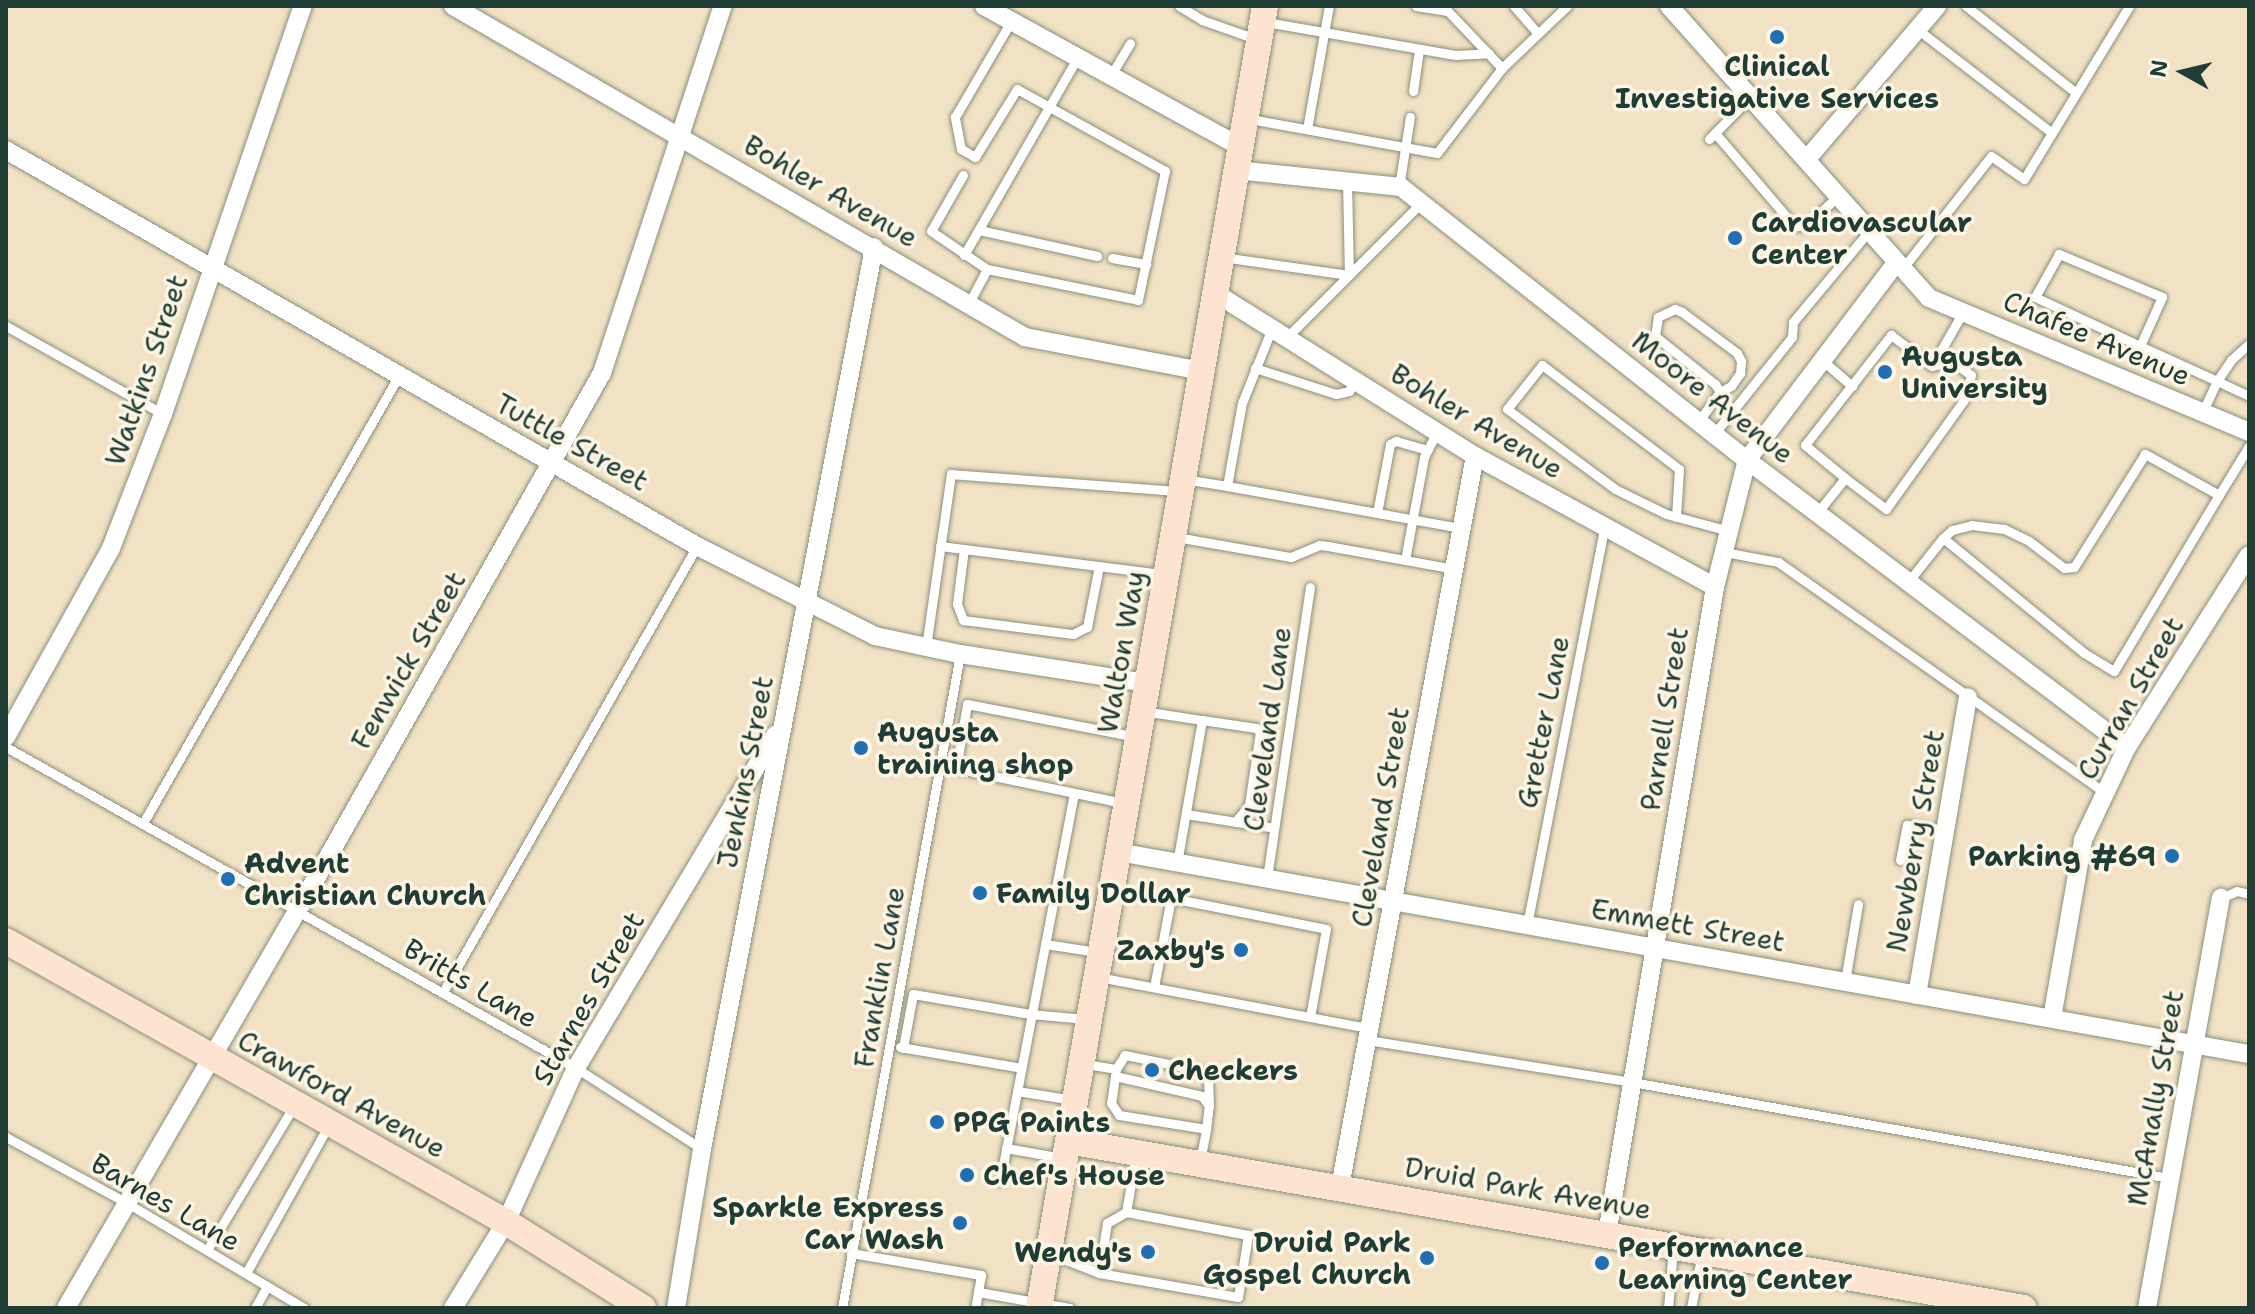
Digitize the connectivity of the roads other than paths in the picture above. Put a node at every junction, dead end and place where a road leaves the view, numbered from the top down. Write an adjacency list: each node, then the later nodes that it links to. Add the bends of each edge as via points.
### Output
1 (303, 6): 52 (street, Watkins Street)
2 (453, 6): 34 (street, Bohler Avenue)
3 (723, 6): 34 (street, Fenwick Street)
4 (984, 6): 15 (street, Moore Avenue)
5 (1179, 6): 16 (lane, via 1202,20)
6 (1329, 6): 19 (lane)
7 (1416, 6): 14 (lane)
8 (1514, 6): 18 (lane)
9 (1567, 6): 18 (lane)
10 (1669, 6): 28 (street, Chafee Avenue)
11 (1937, 6): 17 (street)
12 (1966, 6): 27 (lane)
13 (2129, 6): 27 (lane)
14 (1445, 9): 22 (lane)
15 (1011, 21): 23 (street, Moore Avenue); 29 (lane, via 955,117 961,149 975,157 1017,89)
16 (1262, 23): 19 (lane); 31 (street, Walton Way)
17 (1917, 29): 33 (lane); 38 (street)
18 (1537, 32): 24 (lane)
19 (1324, 33): 21 (lane); 32 (lane)
20 (1130, 43): 25 (lane)
21 (1419, 50): 22 (lane); 26 (lane)
22 (1489, 53): 24 (lane)
23 (1078, 57): 25 (street, Moore Avenue); 29 (lane)
24 (1502, 68): 35 (lane, via 1437,153)
25 (1111, 75): 37 (street, Moore Avenue)
26 (1413, 91)
27 (2076, 93): 33 (lane)
28 (1750, 97): 38 (street, Chafee Avenue); 42 (lane, via 1712,136 1798,226 1806,226)
29 (1051, 104): 44 (lane); 51 (lane, via 1165,171)
30 (1410, 117): 35 (lane)
31 (1246, 118): 32 (lane); 37 (street, Walton Way)
32 (1307, 129): 35 (lane)
33 (2052, 133): 53 (lane, via 2024,179 1991,156)
34 (679, 137): 46 (street, Bohler Avenue); 83 (street, Fenwick Street, via 602,373)
35 (1404, 148): 41 (lane)
36 (6, 150): 52 (street, Tuttle Street)
37 (1238, 159): 40 (street, Moore Avenue); 49 (street, Walton Way)
38 (1807, 159): 42 (street, Chafee Avenue)
39 (963, 175): 47 (lane, via 931,231)
40 (1347, 181): 41 (street, Moore Avenue); 55 (lane)
41 (1399, 187): 43 (street, Moore Avenue)
42 (1838, 196): 45 (street, Chafee Avenue)
43 (1421, 203): 55 (lane); 75 (street, Moore Avenue)
44 (979, 230): 47 (lane); 48 (lane)
45 (1869, 231): 53 (street, Chafee Avenue); 78 (lane, via 1793,322 1792,337)
46 (874, 247): 57 (street, Bohler Avenue); 109 (street, Jenkins Street)
47 (964, 255): 54 (lane)
48 (1097, 256)
49 (1222, 257): 55 (lane); 56 (street, Walton Way)
50 (1112, 258): 51 (lane)
51 (1146, 264): 54 (lane, via 1138,300)
52 (211, 265): 67 (street, Tuttle Street); 74 (street, Watkins Street)
53 (1899, 266): 58 (street, Chafee Avenue, via 1929,298); 63 (street, Parnell Street)
54 (987, 269): 57 (lane)
55 (1349, 275): 60 (lane)
56 (1215, 293): 60 (street, Bohler Avenue); 66 (street, Walton Way)
57 (969, 303): 66 (street, Bohler Avenue, via 1025,337)
58 (1963, 312): 64 (lane); 73 (street, Chafee Avenue)
59 (6, 326): 74 (lane)
60 (1280, 333): 65 (lane); 68 (street, Bohler Avenue)
61 (2249, 344): 69 (lane)
62 (2140, 346): 62 (lane, via 2035,297 2059,254 2162,297); 69 (lane)
63 (1822, 360): 70 (lane); 82 (street, Parnell Street)
64 (1932, 366): 70 (lane, via 1891,335); 84 (lane, via 1951,361 1971,375 1964,400 1886,509)
65 (1255, 368): 68 (lane, via 1336,394 1349,391); 86 (lane, via 1242,403)
66 (1202, 371): 85 (street, Walton Way)
67 (398, 377): 83 (street, Tuttle Street); 125 (lane)
68 (1356, 380): 76 (street, Bohler Avenue)
69 (2217, 381): 72 (lane); 73 (lane)
70 (1852, 386): 84 (lane, via 1805,445)
71 (1720, 392): 71 (lane, via 1740,373 1737,353 1682,312 1675,309 1658,317 1655,336); 75 (lane)
72 (2249, 396)
73 (2202, 413): 77 (street, Chafee Avenue)
74 (163, 414): 117 (street, Watkins Street, via 111,548)
75 (1698, 422): 78 (street, Moore Avenue)
76 (1437, 432): 80 (lane); 81 (street, Bohler Avenue)
77 (2249, 432)
78 (1714, 434): 82 (street, Moore Avenue)
79 (2249, 446): 87 (lane)
80 (1428, 450): 88 (lane, via 1390,444); 91 (lane)
81 (1475, 456): 92 (street, Cleveland Street); 93 (street, Bohler Avenue)
82 (1747, 460): 89 (street, Moore Avenue); 94 (street, Parnell Street)
83 (553, 462): 97 (street, Tuttle Street); 136 (street, Fenwick Street)
84 (1845, 478): 89 (lane)
85 (1182, 485): 86 (lane); 95 (street, Walton Way); 98 (lane, via 951,474)
86 (1227, 486): 88 (lane)
87 (2219, 495): 96 (lane, via 2145,454 2074,567 2064,568 2004,529 1972,525); 96 (lane, via 2114,671 2084,653)
88 (1377, 513): 91 (lane)
89 (1817, 513): 106 (street, Moore Avenue)
90 (1676, 517): 90 (lane, via 1615,489 1507,409 1542,365 1679,469); 94 (lane)
91 (1412, 519): 92 (lane); 102 (lane)
92 (1461, 528): 104 (street, Cleveland Street)
93 (1604, 529): 108 (street, Bohler Avenue); 137 (lane, Gretter Lane)
94 (1729, 531): 100 (street, Parnell Street)
95 (1173, 536): 102 (lane, via 1291,557 1319,545); 105 (street, Walton Way)
96 (1943, 538): 106 (lane)
97 (697, 546): 109 (street, Tuttle Street); 144 (lane)
98 (940, 546): 99 (lane); 110 (lane)
99 (964, 549): 103 (lane); 103 (lane, via 957,604 963,620 1041,630 1073,634 1087,627)
100 (1724, 552): 108 (street, Parnell Street); 113 (lane, via 1778,562)
101 (2249, 555): 119 (street, Curran Street)
102 (1405, 560): 104 (lane)
103 (1099, 566): 105 (lane)
104 (1454, 569): 134 (street, Cleveland Street)
105 (1166, 574): 112 (street, Walton Way)
106 (1908, 582): 119 (street, Moore Avenue)
107 (1310, 587): 126 (lane, Cleveland Lane)
108 (1715, 587): 140 (street, Parnell Street)
109 (805, 602): 110 (street, Tuttle Street, via 875,636); 115 (street, Jenkins Street)
110 (926, 647): 111 (street, Tuttle Street)
111 (960, 654): 112 (street, Tuttle Street); 152 (lane, Franklin Lane)
112 (1148, 683): 116 (street, Walton Way)
113 (1968, 697): 120 (lane); 127 (street, Newberry Street)
114 (1202, 720): 116 (lane); 123 (lane); 124 (lane, via 1260,732 1249,805)
115 (783, 721): 157 (street, Starnes Street); 169 (street, Jenkins Street)
116 (1140, 724): 121 (lane, via 967,704 956,768); 122 (street, Walton Way)
117 (6, 737)
118 (6, 747): 125 (lane)
119 (2127, 747): 120 (street, Curran Street)
120 (2105, 793): 148 (street, Curran Street, via 2083,840)
121 (1074, 794): 122 (lane); 139 (lane)
122 (1126, 804): 128 (street, Walton Way)
123 (1186, 814): 124 (lane); 130 (lane)
124 (1235, 822): 126 (lane)
125 (143, 823): 136 (lane)
126 (1274, 828): 131 (lane, Cleveland Lane)
127 (1945, 830): 129 (lane, via 1907,825); 145 (street, Newberry Street)
128 (1118, 852): 130 (street, Emmett Street); 141 (street, Walton Way)
129 (1900, 860)
130 (1177, 863): 131 (street, Emmett Street)
131 (1267, 878): 134 (street, Emmett Street)
132 (2249, 894): 133 (lane, via 2237,891)
133 (2221, 898): 151 (street, McAnally Street)
134 (1393, 901): 137 (street, Emmett Street); 150 (street, Cleveland Street)
135 (1858, 904): 142 (lane)
136 (298, 910): 144 (lane, Britts Lane); 155 (street, Fenwick Street)
137 (1527, 925): 140 (street, Emmett Street)
138 (6, 941): 155 (street, Crawford Avenue)
139 (1045, 944): 141 (lane); 146 (lane)
140 (1655, 948): 142 (street, Emmett Street); 160 (street, Parnell Street)
141 (1099, 964): 143 (lane); 149 (street, Walton Way)
142 (1845, 981): 145 (street, Emmett Street)
143 (1154, 987): 147 (lane); 147 (lane, via 1171,898 1326,929)
144 (443, 992): 157 (lane, Britts Lane)
145 (1917, 995): 148 (street, Emmett Street)
146 (1030, 1014): 149 (lane); 153 (lane, via 913,994); 158 (lane)
147 (1310, 1017): 150 (lane)
148 (2052, 1018): 151 (street, Emmett Street)
149 (1089, 1019): 156 (street, Walton Way)
150 (1368, 1034): 160 (lane); 175 (street, Cleveland Street)
151 (2192, 1044): 154 (street, Emmett Street); 173 (street, McAnally Street)
152 (889, 1045): 153 (lane); 183 (lane, Franklin Lane)
153 (903, 1048): 158 (lane)
154 (2249, 1054)
155 (211, 1058): 163 (street, Crawford Avenue); 176 (street, Fenwick Street)
156 (1081, 1063): 159 (lane); 162 (street, Walton Way)
157 (576, 1068): 169 (lane, Britts Lane); 178 (street, Starnes Street)
158 (1021, 1068): 161 (lane)
159 (1116, 1073): 164 (lane, via 1202,1096); 164 (lane, via 1125,1055 1198,1070 1208,1079); 166 (lane, via 1111,1103 1119,1115)
160 (1632, 1082): 173 (lane); 179 (street, Parnell Street)
161 (1017, 1091): 162 (lane); 168 (lane)
162 (1075, 1100): 170 (street, Walton Way)
163 (295, 1104): 165 (street, Crawford Avenue); 181 (lane)
164 (1209, 1106): 166 (lane)
165 (330, 1124): 178 (street, Crawford Avenue); 185 (lane)
166 (1206, 1129): 172 (lane)
167 (6, 1137): 176 (lane, Barnes Lane)
168 (1006, 1148): 170 (lane); 174 (lane)
169 (702, 1149): 195 (street, Jenkins Street)
170 (1066, 1150): 171 (street, Druid Park Avenue); 184 (street, Walton Way)
171 (1136, 1153): 172 (street, Druid Park Avenue); 177 (lane)
172 (1200, 1164): 175 (street, Druid Park Avenue)
173 (2169, 1178): 202 (street, McAnally Street)
174 (1000, 1181)
175 (1340, 1187): 179 (street, Druid Park Avenue)
176 (127, 1203): 181 (lane, Barnes Lane); 190 (street, Fenwick Street)
177 (1126, 1212): 186 (lane, via 1107,1223); 186 (lane, via 1248,1235 1238,1297)
178 (506, 1222): 193 (street, Starnes Street); 194 (street, Crawford Avenue)
179 (1607, 1234): 180 (street, Druid Park Avenue)
180 (1673, 1245): 182 (street, Druid Park Avenue); 199 (lane)
181 (207, 1250): 185 (lane, Barnes Lane)
182 (1702, 1251): 200 (lane); 201 (street, Druid Park Avenue)
183 (851, 1253): 188 (lane, via 981,1275); 196 (lane, Franklin Lane)
184 (1048, 1253): 186 (lane); 189 (street, Walton Way)
185 (246, 1273): 187 (lane, Barnes Lane)
186 (1099, 1273)
187 (267, 1286): 191 (lane); 192 (lane, Barnes Lane)
188 (978, 1292): 189 (lane); 197 (lane)
189 (1039, 1305): 198 (lane)
190 (66, 1308)
191 (255, 1308)
192 (304, 1308)
193 (453, 1308)
194 (643, 1308)
195 (676, 1308)
196 (842, 1308)
197 (975, 1308)
198 (1070, 1308)
199 (1668, 1308)
200 (1691, 1308)
201 (2024, 1308)
202 (2147, 1308)

